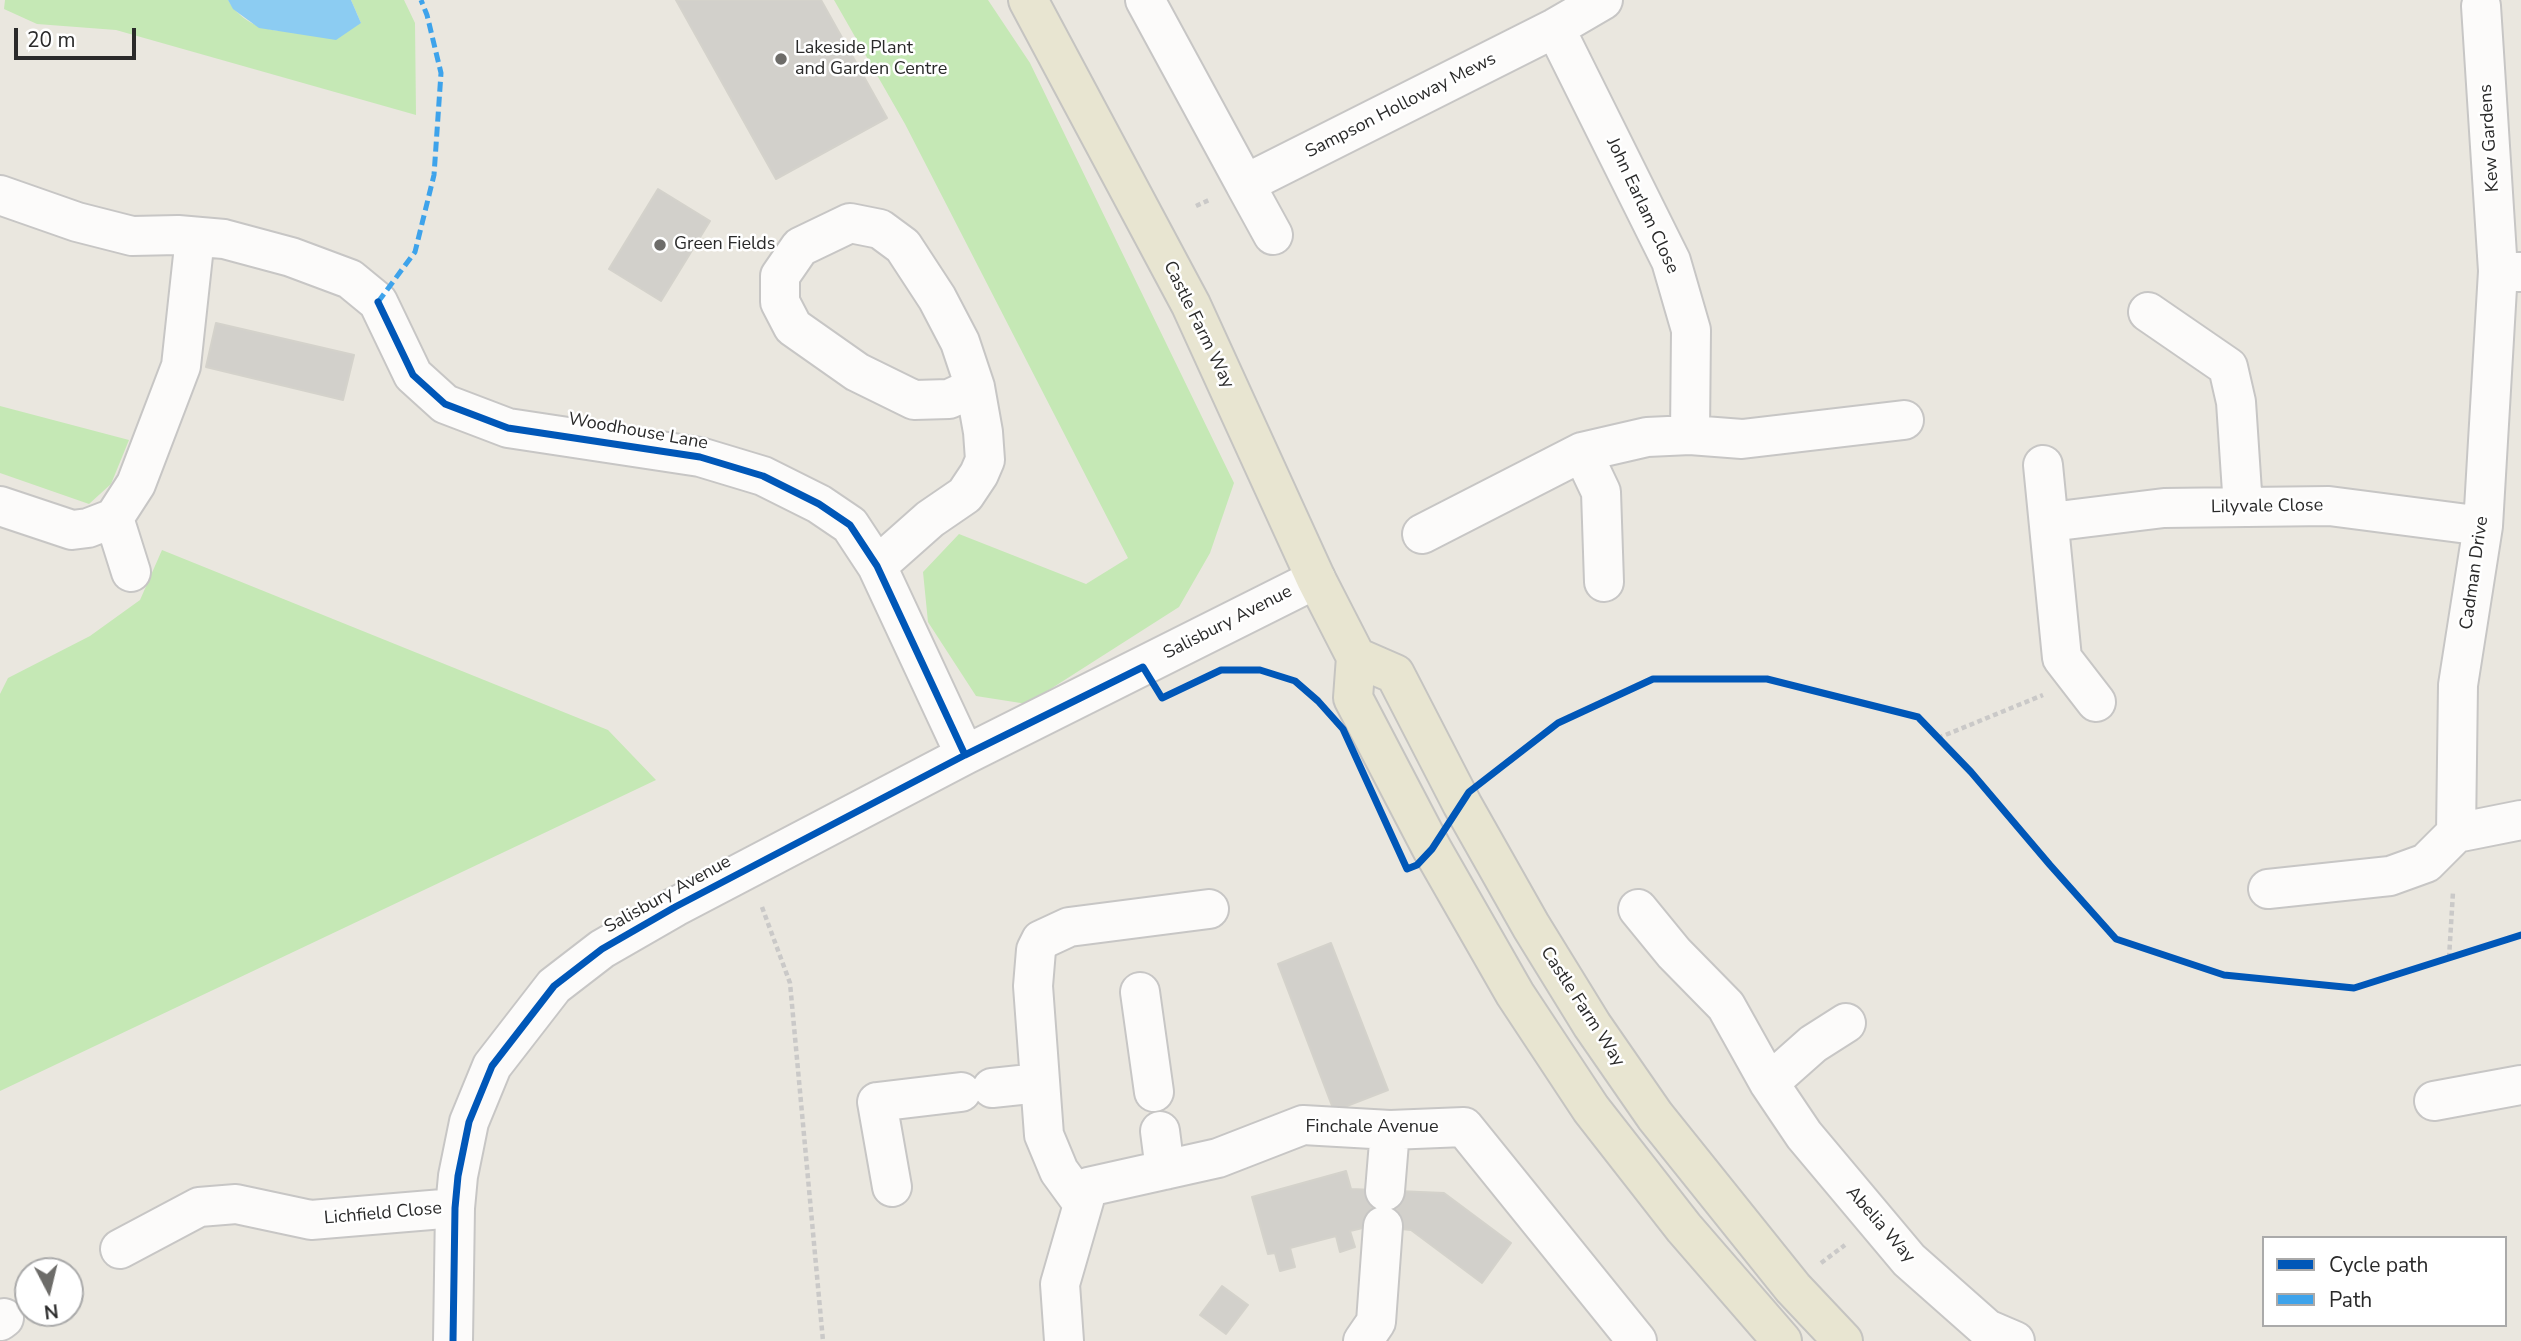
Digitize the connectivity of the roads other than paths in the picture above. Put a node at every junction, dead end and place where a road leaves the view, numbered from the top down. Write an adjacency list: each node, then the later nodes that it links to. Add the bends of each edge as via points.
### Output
1 (1028, 0): 25 (main road, Castle Farm Way, via 1191,305)
2 (1145, 0): 6 (street)
3 (1603, 0): 5 (street, Sampson Holloway Mews)
4 (2482, 6): 10 (street, Kew Gardens)
5 (1555, 28): 6 (street, Sampson Holloway Mews); 14 (street, John Earlam Close, via 1671,261 1691,330)
6 (1245, 184): 8 (street)
7 (0, 195): 9 (street, Woodhouse Lane, via 132,236)
8 (1273, 235)
9 (195, 237): 19 (street, via 181,366 136,484); 23 (street, Woodhouse Lane, via 224,239 291,257 350,279 379,302 413,376 445,404 508,428 700,457 763,476 850,525)
10 (2510, 272): 21 (street, Cadman Drive)
11 (2148, 312): 18 (street, via 2228,368 2236,402)
12 (975, 387): 12 (street, via 960,342 937,298 903,246 880,229 850,223 800,247 780,276 780,302 793,327 858,372 914,400 949,399); 23 (street, via 985,460 979,474 965,495)
13 (1904, 420): 14 (street, via 1742,439)
14 (1690, 435): 15 (street, via 1647,437)
15 (1582, 452): 22 (street); 26 (street, via 1601,492)
16 (2043, 465): 20 (street)
17 (0, 506): 19 (street, via 72,530)
18 (2243, 506): 20 (street, Lilyvale Close, via 2164,508); 21 (street, Lilyvale Close, via 2329,506)
19 (114, 518): 24 (street)
20 (2050, 522): 28 (street, via 2062,658)
21 (2483, 526): 31 (street, Cadman Drive, via 2458,685)
22 (1422, 534)
23 (877, 566): 29 (street, Woodhouse Lane)
24 (131, 572)
25 (1316, 579): 27 (main road, Castle Farm Way); 29 (street, Salisbury Avenue)
26 (1604, 582)
27 (1356, 657): 53 (main road, via 1353,698 1515,994 1591,1109 1684,1228); 54 (main road, Castle Farm Way, via 1395,674 1531,926 1655,1116 1793,1288)
28 (2087, 691)
29 (965, 755): 47 (street, Salisbury Avenue, via 675,907 603,949 554,986 492,1066 469,1122)
30 (2521, 820): 31 (street)
31 (2456, 833): 32 (street, via 2426,863 2390,876)
32 (2268, 889)
33 (1209, 909): 37 (street, via 1069,927 1041,940 1033,960)
34 (1638, 909): 38 (street, Abelia Way, via 1726,1006)
35 (1140, 992): 40 (street)
36 (1846, 1023): 38 (street, via 1813,1044)
37 (1039, 1083): 45 (street, via 877,1102); 46 (street, via 1047,1146)
38 (1769, 1083): 55 (street, Abelia Way, via 1804,1135 1909,1260 1987,1329)
39 (2521, 1085): 41 (street)
40 (1154, 1092)
41 (2434, 1101)
42 (1390, 1130): 44 (street, Finchale Avenue, via 1303,1125 1218,1158); 51 (street, via 1376,1322); 52 (street, Finchale Avenue, via 1464,1128)
43 (1160, 1131): 44 (street)
44 (1165, 1170): 46 (street, Finchale Avenue, via 1088,1187)
45 (892, 1187)
46 (1083, 1204): 50 (street, via 1060,1284)
47 (455, 1208): 48 (street, Lichfield Close, via 311,1220 236,1204 199,1207); 49 (street, Salisbury Avenue)
48 (120, 1250)
49 (453, 1341)
50 (1064, 1341)
51 (1363, 1341)
52 (1637, 1341)
53 (1782, 1341)
54 (1843, 1341)
55 (2015, 1341)

